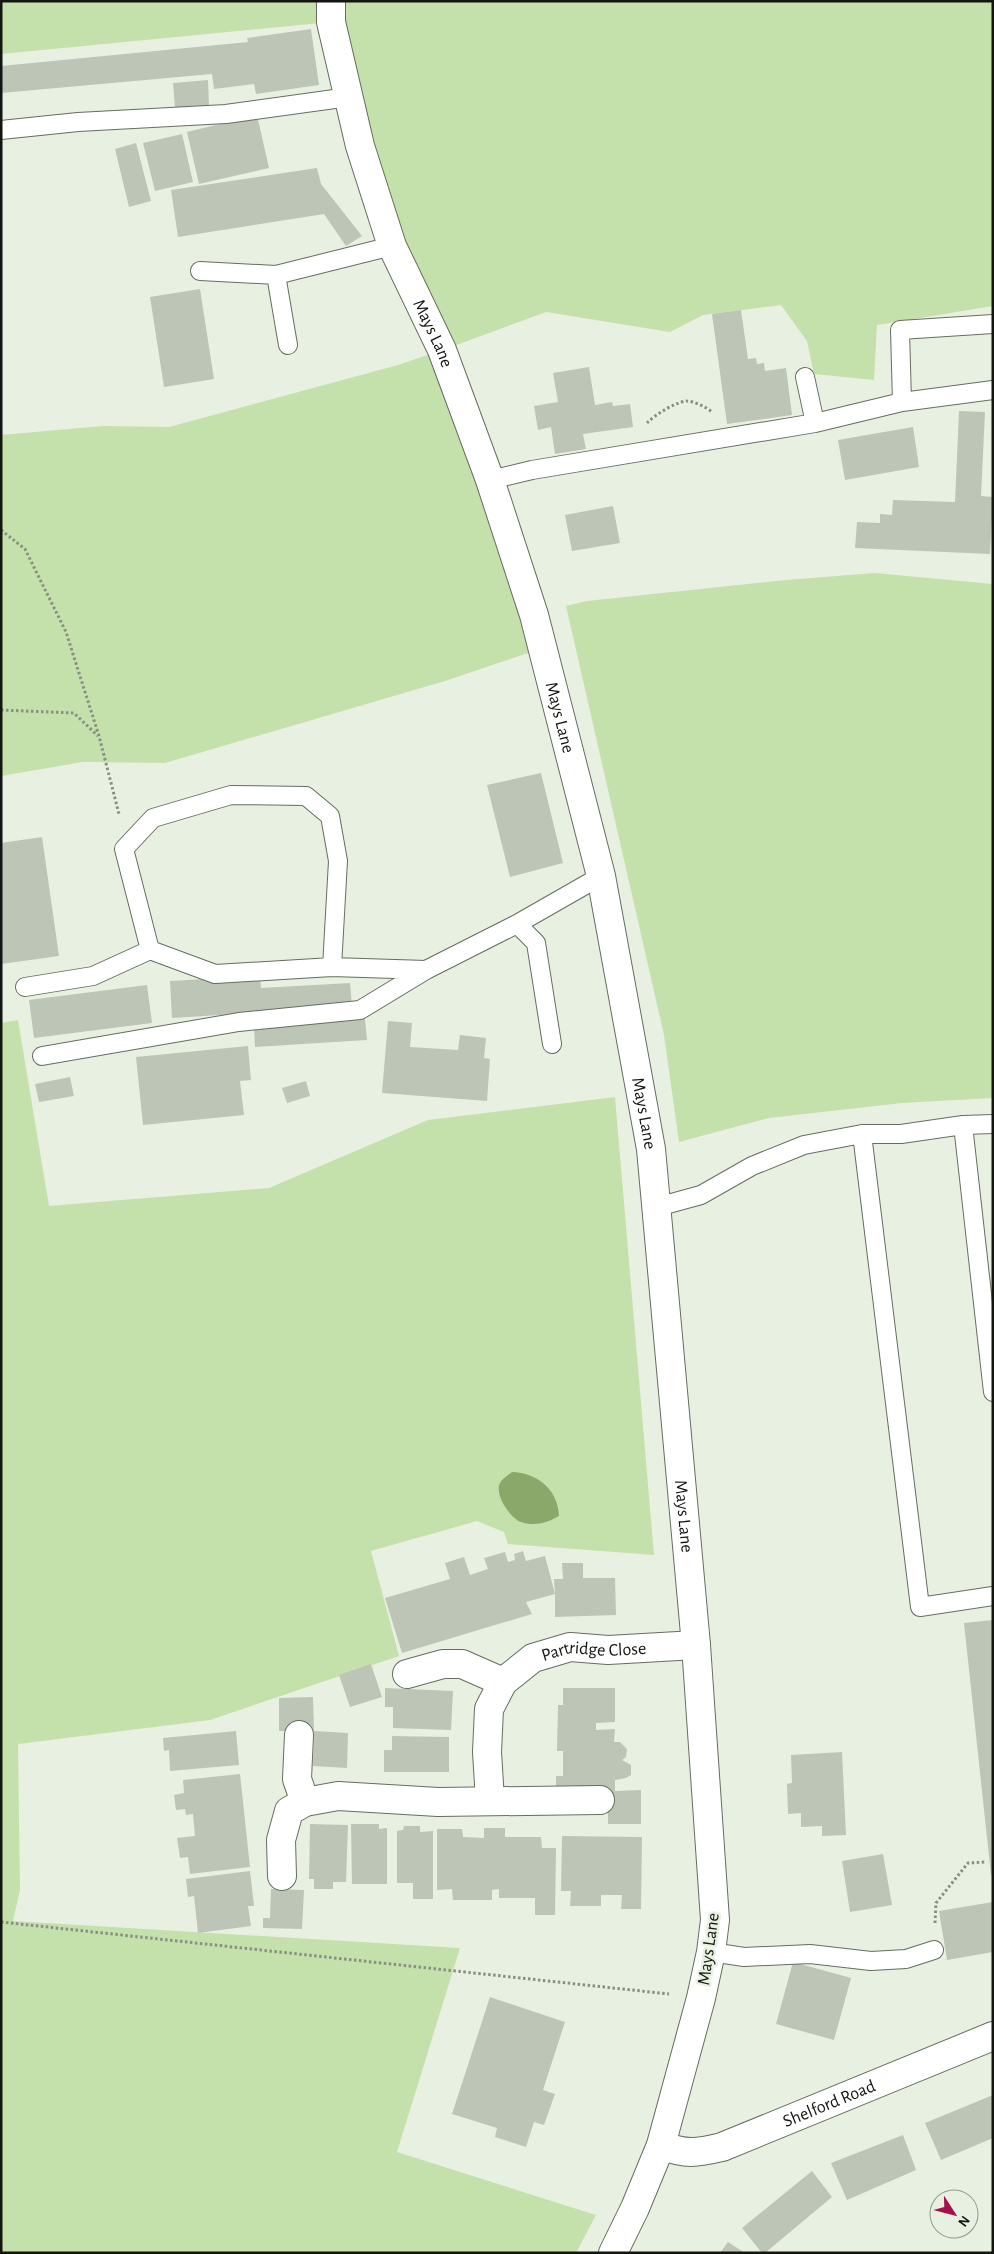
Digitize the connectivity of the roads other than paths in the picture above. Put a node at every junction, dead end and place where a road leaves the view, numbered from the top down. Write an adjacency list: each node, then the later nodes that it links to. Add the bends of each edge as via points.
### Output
1 (331, 1): 2 (street, Mays Lane, via 332,22)
2 (349, 97): 3 (lane, via 226,114 78,122); 4 (street, Mays Lane, via 360,146)
3 (1, 130)
4 (392, 246): 6 (lane); 13 (street, Mays Lane, via 442,350)
5 (200, 271): 6 (lane)
6 (276, 274): 8 (lane)
7 (993, 324): 11 (lane, via 900,330)
8 (288, 345)
9 (805, 377): 12 (lane)
10 (993, 390): 11 (lane)
11 (902, 402): 12 (lane)
12 (815, 423): 13 (lane, via 532,470)
13 (490, 480): 14 (street, Mays Lane, via 544,648)
14 (602, 876): 15 (lane); 25 (street, Mays Lane, via 642,1094)
15 (517, 924): 18 (lane); 20 (lane, via 536,943)
16 (150, 950): 17 (lane, via 215,974); 17 (lane, via 124,849 153,818 230,795 306,796 330,816 338,861); 19 (lane, via 93,976)
17 (332, 967): 18 (lane)
18 (426, 970): 21 (lane, via 360,1010 239,1022)
19 (25, 986)
20 (552, 1044)
21 (42, 1056)
22 (993, 1124): 23 (lane)
23 (964, 1125): 24 (lane, via 901,1134); 26 (lane)
24 (862, 1134): 25 (lane, via 804,1145 752,1166 701,1195); 27 (lane, via 920,1607)
25 (657, 1207): 28 (street, Mays Lane)
26 (993, 1392)
27 (993, 1596)
28 (696, 1645): 30 (street, Partridge Close, via 608,1650 570,1647 534,1658); 37 (street, Mays Lane, via 715,1920)
29 (407, 1674): 30 (street, via 443,1664 462,1664)
30 (503, 1682): 32 (street, Partridge Close, via 489,1709)
31 (300, 1735): 34 (street, via 297,1779)
32 (490, 1800): 33 (street); 34 (street, via 438,1802 338,1796)
33 (600, 1800)
34 (306, 1802): 35 (street, via 289,1811 281,1840)
35 (282, 1876)
36 (934, 1950): 37 (lane, via 906,1959 871,1961 810,1954 744,1958)
37 (711, 1952): 39 (street, Mays Lane)
38 (993, 2036): 39 (street, Shelford Road, via 722,2147 696,2153 679,2152)
39 (661, 2145): 40 (street, Mays Lane)
40 (613, 2253)

